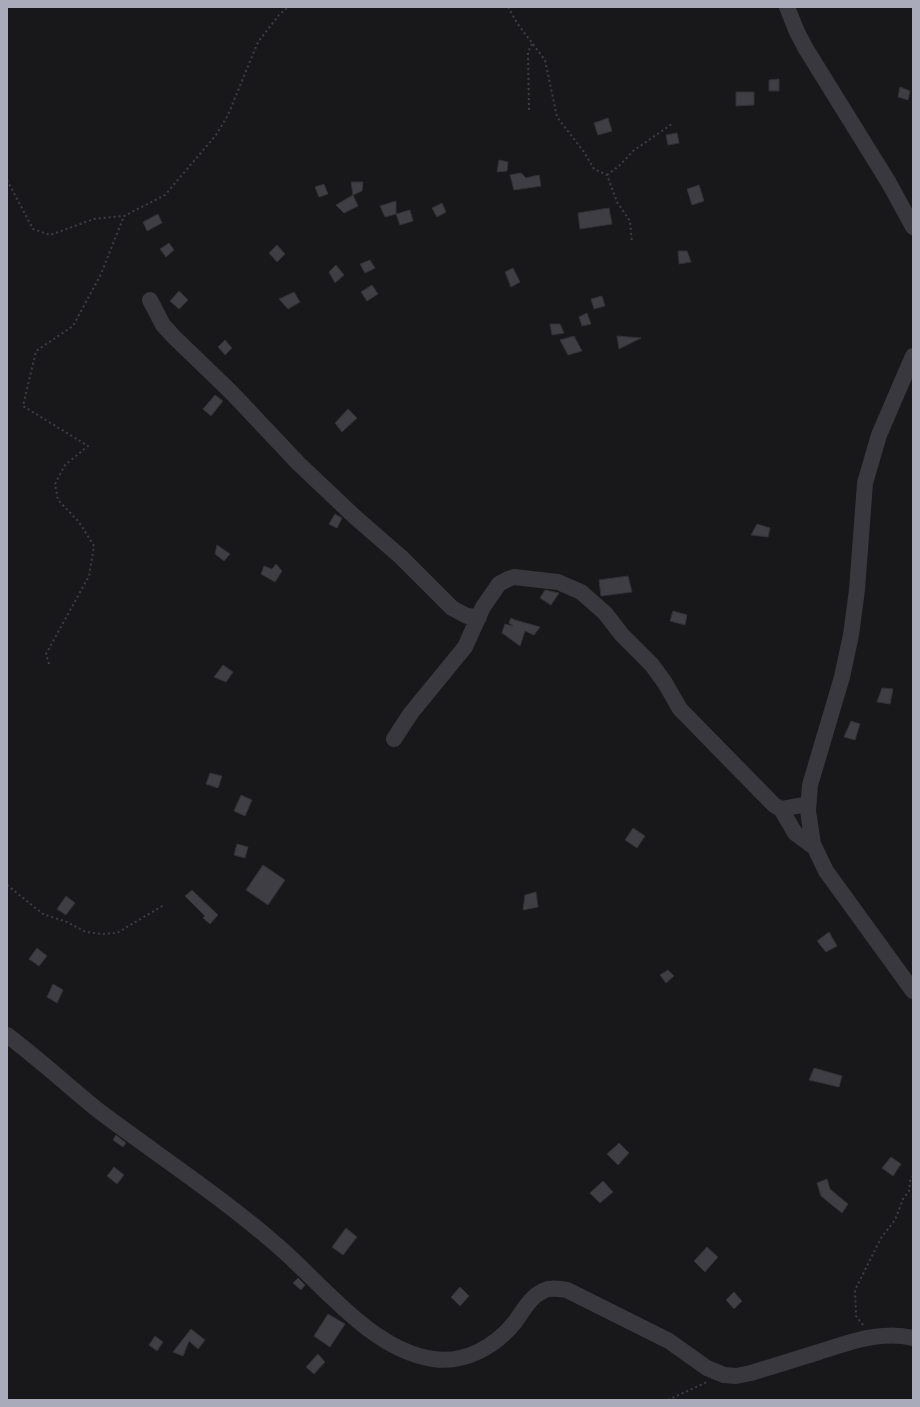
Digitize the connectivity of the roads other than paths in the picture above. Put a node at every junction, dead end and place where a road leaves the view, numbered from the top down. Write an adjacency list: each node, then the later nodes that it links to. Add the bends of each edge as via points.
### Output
1 (787, 7): 2 (street, via 796,32 889,183)
2 (913, 227)
3 (150, 300): 5 (street, via 163,325 174,337 355,517 401,557 452,608 467,616)
4 (912, 360): 7 (street, via 879,435 865,483 851,635 842,677 810,785)
5 (479, 617): 6 (street, via 465,647); 8 (street, via 495,589 508,579 523,577 558,582 580,592 605,613 622,635 652,665 666,683 680,709 757,789)
6 (394, 739)
7 (808, 804): 8 (street); 9 (street)
8 (781, 809): 9 (street, via 798,837)
9 (814, 847): 10 (street, via 834,883)
10 (913, 991)
11 (7, 1035): 12 (street, via 99,1110 279,1246 365,1326 385,1341 419,1357 445,1361 479,1351 500,1337 514,1323 534,1296 554,1288 567,1290 669,1342 707,1368 724,1375 751,1373 862,1339 887,1335)
12 (913, 1338)

